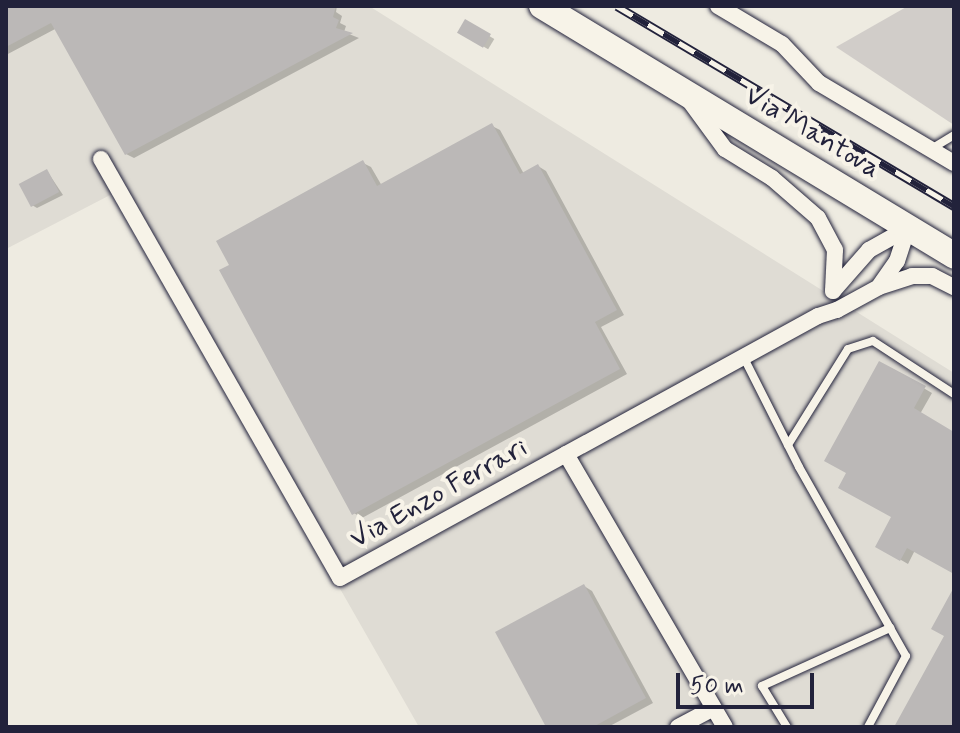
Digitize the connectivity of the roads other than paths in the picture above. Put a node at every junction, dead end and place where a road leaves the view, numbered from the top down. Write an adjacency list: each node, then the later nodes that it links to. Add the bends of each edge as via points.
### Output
1 (542, 6): 3 (main road, Via Mantova)
2 (718, 6): 5 (street, via 782,44 819,83)
3 (683, 93): 8 (main road, Via Mantova); 12 (street, Via Mantova, via 725,149 772,178 818,218 835,250)
4 (954, 135): 5 (lane)
5 (931, 149): 7 (street)
6 (101, 159): 17 (street, Via Enzo Ferrari, via 340,578)
7 (954, 163)
8 (908, 228): 9 (main road, Via Mantova); 10 (street, via 897,261); 12 (street, Via Mantova, via 869,250)
9 (954, 256)
10 (879, 287): 11 (street, via 912,276 932,276); 13 (street)
11 (954, 287)
12 (833, 291): 13 (street, Via Mantova)
13 (818, 316): 14 (street, Via Enzo Ferrari)
14 (744, 358): 16 (lane); 17 (street, Via Enzo Ferrari)
15 (954, 394): 16 (lane, via 873,341 848,349)
16 (788, 445): 18 (lane)
17 (566, 454): 19 (street)
18 (890, 628): 22 (lane, via 762,686); 23 (lane, via 906,656)
19 (713, 708): 20 (street); 21 (street)
20 (678, 727)
21 (725, 727)
22 (787, 727)
23 (868, 727)

